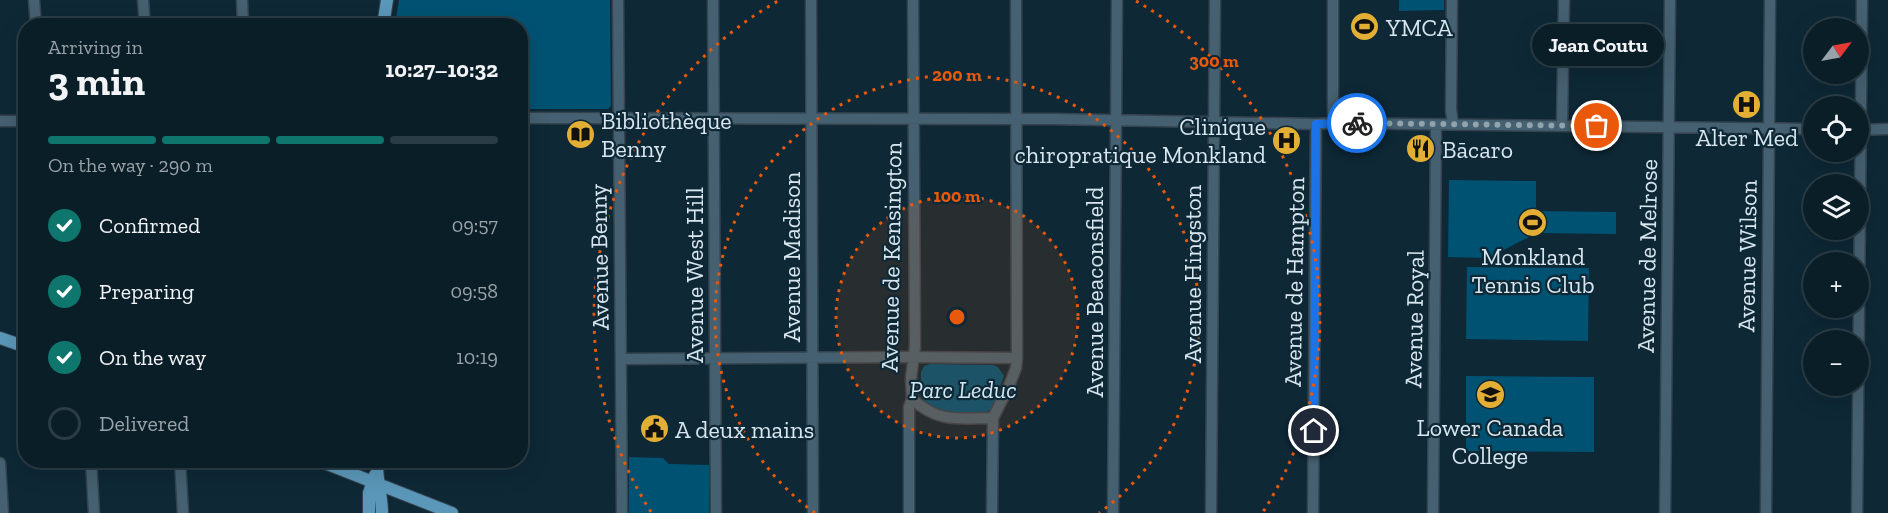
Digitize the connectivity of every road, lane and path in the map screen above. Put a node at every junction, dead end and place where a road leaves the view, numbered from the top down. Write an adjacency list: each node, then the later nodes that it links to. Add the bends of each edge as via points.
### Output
1 (34, 0): 18 (street)
2 (143, 0): 19 (street)
3 (242, 0): 20 (street)
4 (387, 0): 21 (main road)
5 (618, 0): 24 (street, Avenue Benny)
6 (713, 0): 25 (street, Avenue West Hill)
7 (810, 0): 26 (street, Avenue Madison)
8 (913, 0): 27 (street, Avenue de Kensington)
9 (1016, 0): 28 (street)
10 (1116, 0): 29 (street, Avenue Beaconsfield)
11 (1215, 0): 31 (street, Avenue Hingston)
12 (1333, 0): 33 (street)
13 (1452, 0): 35 (street)
14 (1564, 0): 37 (street)
15 (1670, 0): 38 (street, Avenue de Melrose)
16 (1770, 0): 39 (street, Avenue Wilson)
17 (1862, 0): 22 (street)
18 (35, 18)
19 (144, 18)
20 (243, 18)
21 (384, 18)
22 (1861, 96)
23 (528, 118): 24 (street)
24 (619, 118): 25 (street); 50 (street, Avenue Benny)
25 (714, 118): 26 (street); 46 (street, Avenue West Hill)
26 (811, 119): 27 (street); 47 (street, Avenue Madison)
27 (914, 119): 28 (street); 48 (street, Avenue de Kensington)
28 (1017, 119): 29 (street); 49 (street)
29 (1115, 120): 31 (street); 69 (street, Avenue Beaconsfield)
30 (18, 121): 32 (street)
31 (1215, 121): 34 (street); 70 (street, Avenue Hingston)
32 (0, 122)
33 (1333, 123): 34 (street); 36 (street)
34 (1316, 124): 71 (street, Avenue de Hampton)
35 (1453, 124): 36 (street); 37 (street)
36 (1436, 125): 72 (street, Avenue Royal)
37 (1562, 126): 38 (street)
38 (1669, 128): 39 (street); 73 (street, Avenue de Melrose)
39 (1769, 129): 40 (street); 74 (street, Avenue Wilson)
40 (1803, 129)
41 (1888, 129): 42 (street)
42 (1869, 130)
43 (1860, 162): 75 (street)
44 (0, 338): 45 (main road)
45 (18, 344)
46 (716, 357): 47 (street); 50 (street); 65 (street, Avenue West Hill)
47 (812, 357): 48 (street); 66 (street, Avenue Madison)
48 (914, 357): 49 (street); 51 (street, Avenue de Kensington)
49 (1017, 358): 52 (street, via 1010,386)
50 (621, 359): 64 (street, Avenue Benny)
51 (912, 399): 52 (street, via 945,418); 67 (street, Avenue de Kensington)
52 (993, 418): 68 (street)
53 (0, 464): 58 (street)
54 (91, 468): 59 (street)
55 (180, 468): 60 (street)
56 (348, 468): 57 (main road)
57 (376, 475): 61 (main road, via 369,493); 62 (main road); 63 (main road)
58 (3, 513)
59 (94, 513)
60 (183, 513)
61 (369, 513)
62 (382, 513)
63 (452, 513)
64 (622, 513)
65 (716, 513)
66 (813, 513)
67 (909, 513)
68 (992, 513)
69 (1113, 513)
70 (1211, 513)
71 (1313, 513)
72 (1434, 513)
73 (1665, 513)
74 (1766, 513)
75 (1857, 513)

